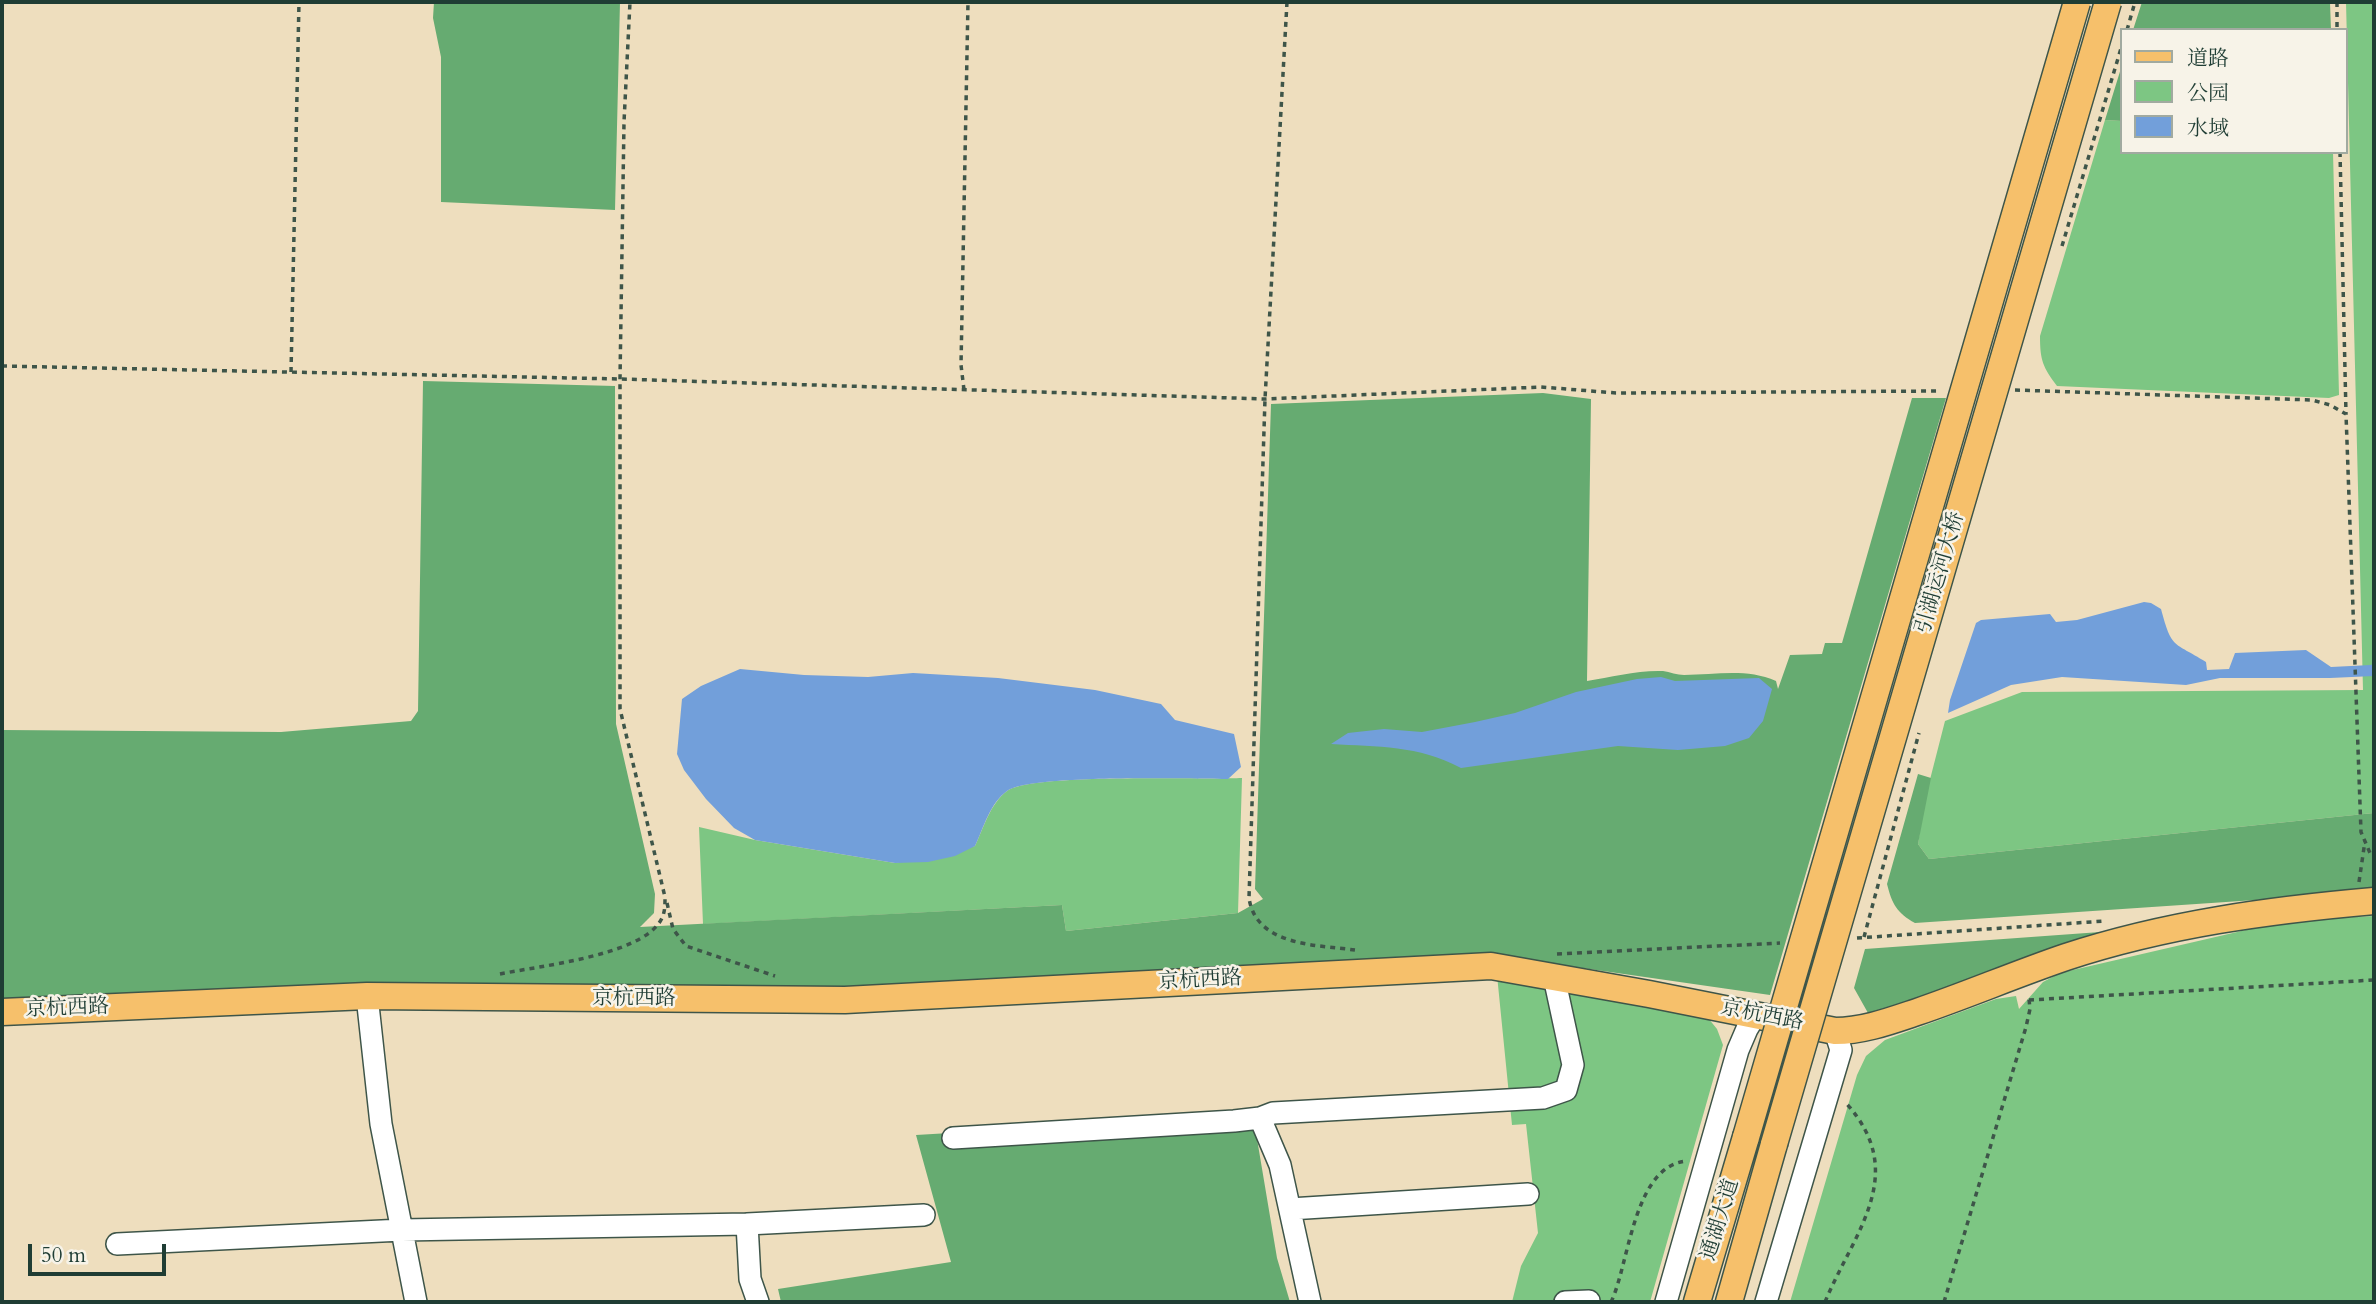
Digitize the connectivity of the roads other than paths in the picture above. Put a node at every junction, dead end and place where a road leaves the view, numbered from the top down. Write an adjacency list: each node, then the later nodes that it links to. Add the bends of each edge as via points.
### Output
1 (2077, 2): 11 (main road, 引湖运河大桥, bridge)
2 (2108, 2): 12 (main road, 引湖运河大桥, bridge)
3 (2362, 902): 8 (main road, 京杭西路, via 2284,909 2117,942 1878,1024)
4 (1551, 966): 5 (main road, 京杭西路, via 845,1000); 7 (main road, 京杭西路); 9 (street, via 1573,1065 1566,1090 1557,1095 1273,1113)
5 (367, 996): 6 (main road, 京杭西路); 17 (street, via 380,1124)
6 (2, 1012)
7 (1756, 1014): 8 (main road, 京杭西路); 24 (street, via 1738,1050)
8 (1835, 1031): 27 (street, via 1841,1050)
9 (1260, 1118): 10 (street); 14 (street, via 1280,1165)
10 (953, 1138)
11 (1746, 1138): 25 (main road, 通湖大道)
12 (1774, 1144): 26 (main road, 通湖大道)
13 (1528, 1194): 14 (street)
14 (1290, 1209): 22 (street)
15 (924, 1215): 16 (street)
16 (747, 1224): 17 (street); 21 (street, via 750,1279)
17 (402, 1230): 18 (street); 20 (street)
18 (117, 1244)
19 (1590, 1301): 23 (street)
20 (416, 1302)
21 (758, 1302)
22 (1310, 1302)
23 (1565, 1302)
24 (1666, 1302)
25 (1697, 1302)
26 (1730, 1302)
27 (1766, 1302)

